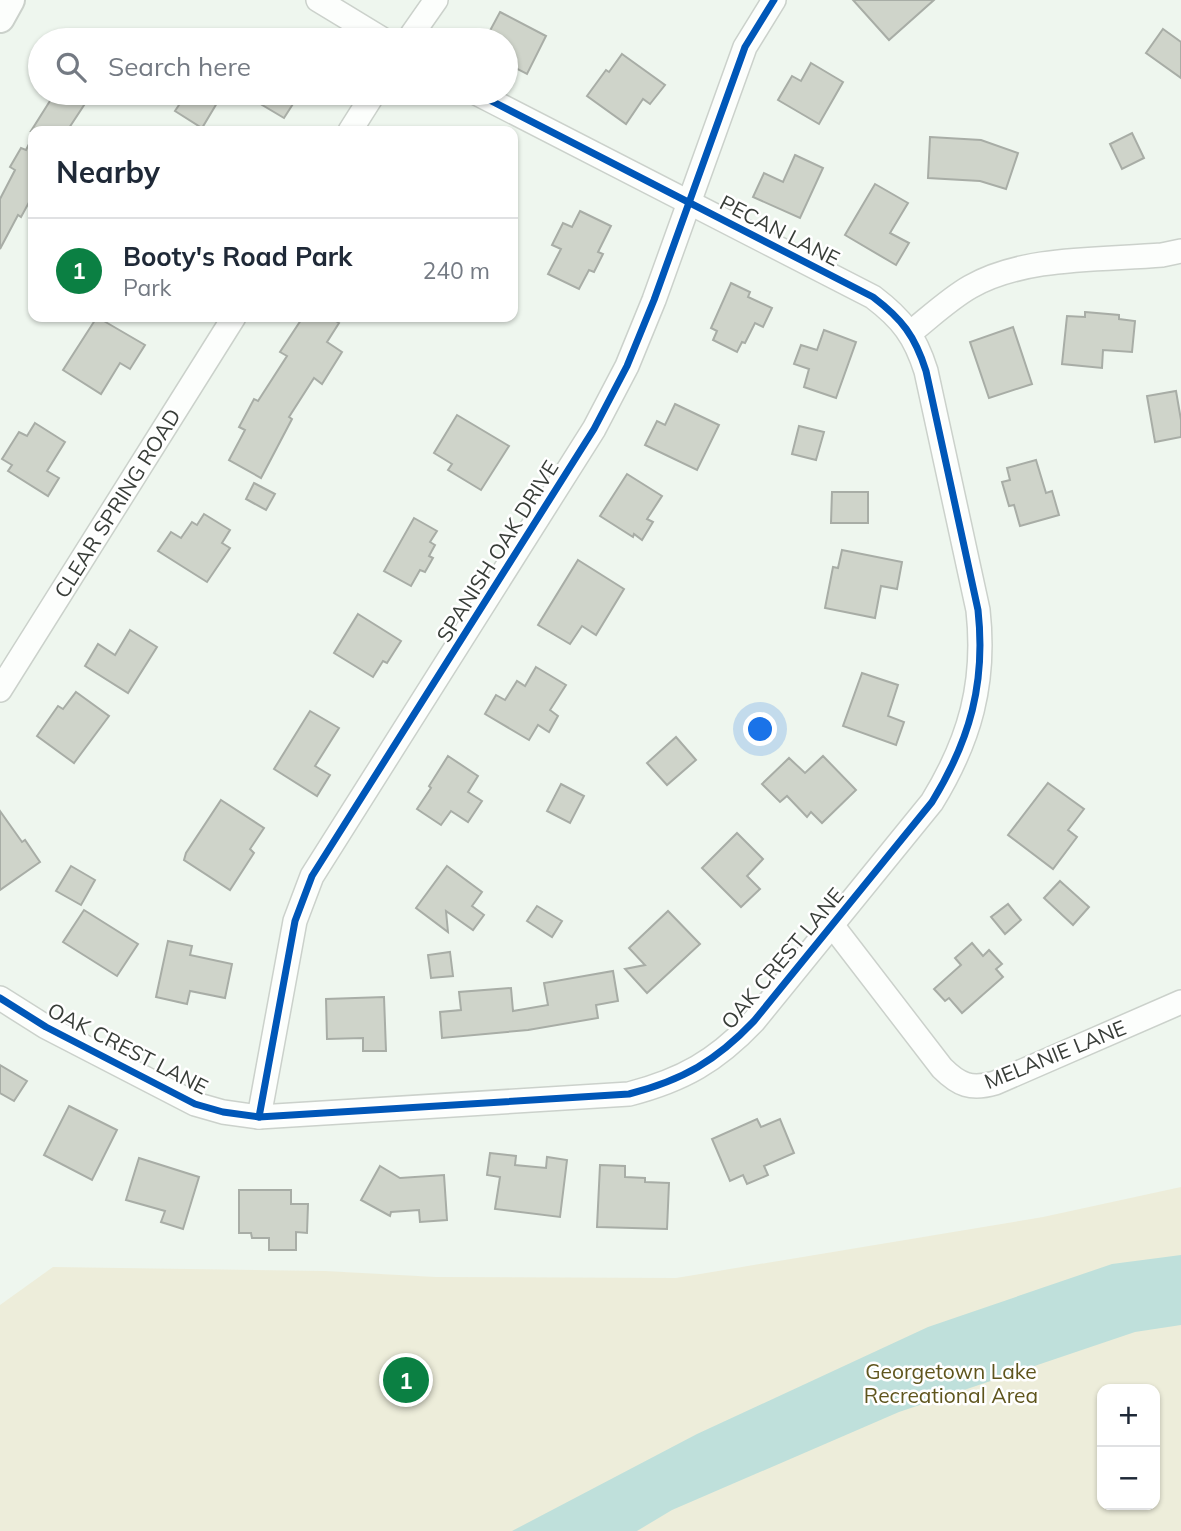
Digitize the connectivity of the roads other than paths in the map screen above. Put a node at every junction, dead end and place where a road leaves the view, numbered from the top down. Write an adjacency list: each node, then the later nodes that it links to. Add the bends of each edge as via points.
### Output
1 (10, 0): 5 (street)
2 (318, 0): 6 (street)
3 (436, 0): 7 (street)
4 (774, 0): 11 (street, SPANISH OAK DRIVE, via 742,55)
5 (0, 18)
6 (364, 28)
7 (416, 28)
8 (366, 105): 10 (street)
9 (498, 105): 11 (street, PECAN LANE)
10 (353, 126)
11 (689, 203): 14 (street, PECAN LANE, via 873,297); 19 (street, SPANISH OAK DRIVE, via 627,366 594,429 312,876 295,921)
12 (1181, 251): 14 (street, via 1012,270 969,287)
13 (230, 322): 15 (street, CLEAR SPRING ROAD)
14 (910, 333): 16 (street, OAK CREST LANE, via 926,371 978,610 980,665 975,701 951,771 932,802)
15 (0, 690)
16 (832, 925): 18 (street, MELANIE LANE, via 942,1068 964,1085 995,1083); 19 (street, OAK CREST LANE, via 731,1045 691,1073 661,1086 612,1096)
17 (0, 998): 19 (street, OAK CREST LANE, via 46,1027 195,1104)
18 (1181, 1002)
19 (259, 1117)

